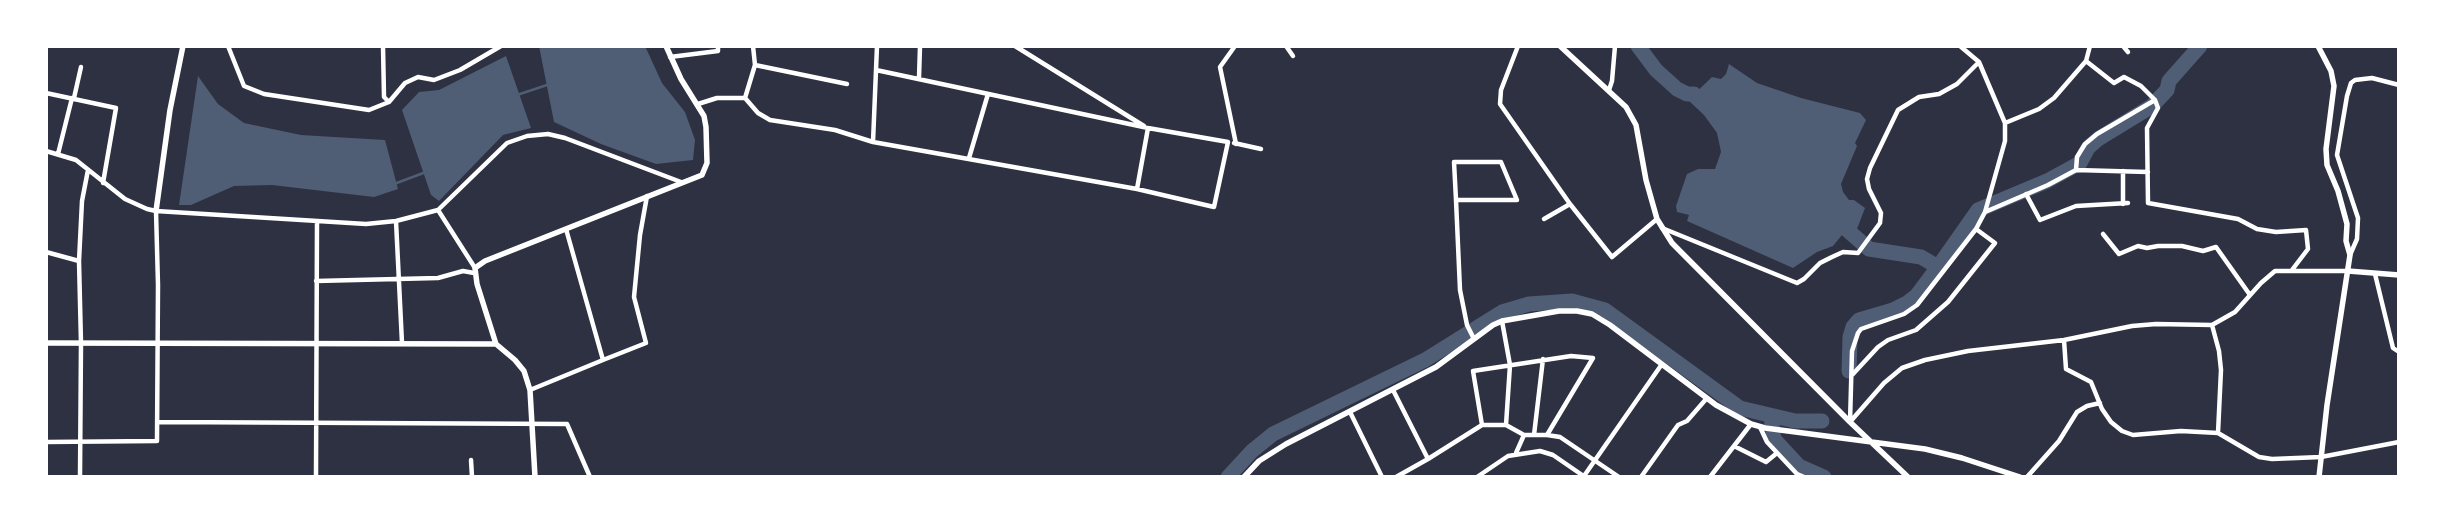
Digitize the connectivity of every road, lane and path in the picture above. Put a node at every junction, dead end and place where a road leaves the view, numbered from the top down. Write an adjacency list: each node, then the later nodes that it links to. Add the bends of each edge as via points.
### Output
1 (183, 46): 61 (street)
2 (228, 46): 37 (street, via 244,86 264,94 369,110)
3 (383, 46): 37 (street, via 384,98)
4 (501, 46): 37 (street, via 460,70 434,80 418,77 405,83)
5 (666, 46): 22 (street)
6 (718, 46): 22 (street, via 718,51)
7 (753, 46): 25 (street)
8 (877, 46): 27 (street)
9 (920, 46): 28 (street)
10 (1015, 46): 40 (street)
11 (1235, 46): 43 (street, via 1220,67)
12 (1286, 46): 21 (street)
13 (1518, 46): 58 (street, via 1501,90 1500,104)
14 (1560, 46): 31 (street)
15 (1615, 46): 31 (street)
16 (1960, 46): 24 (street)
17 (2090, 46): 23 (street)
18 (2122, 46): 20 (street)
19 (2318, 46): 71 (street, via 2331,71 2334,86 2326,157 2347,224 2346,241)
20 (2128, 52)
21 (1293, 56)
22 (670, 57): 38 (street)
23 (2086, 61): 36 (street, via 2114,83 2124,77 2141,86); 39 (street, via 2054,98 2039,109)
24 (1979, 62): 39 (street); 66 (street, via 1951,87 1939,94 1919,97 1898,110 1867,180 1881,213 1880,223 1858,253 1843,252 1820,263 1797,283)
25 (756, 65): 29 (street); 35 (street)
26 (81, 67): 34 (street)
27 (876, 70): 28 (street); 41 (street)
28 (919, 78): 33 (street)
29 (847, 84)
30 (2399, 85): 71 (street, via 2362,78 2351,84 2349,90 2337,155 2358,218 2357,239)
31 (1609, 90): 63 (street, via 1626,107 1636,125)
32 (46, 93): 34 (street)
33 (988, 94): 40 (street); 47 (street)
34 (73, 98): 46 (street); 53 (street, via 116,108)
35 (745, 98): 38 (street, via 717,98); 41 (street, via 758,113 770,120 835,130)
36 (2155, 100): 49 (street, via 2085,144 2077,158); 51 (street, via 2158,108 2147,128)
37 (389, 102)
38 (698, 104): 52 (street, via 706,127 707,163 702,175)
39 (2005, 123): 59 (street, via 2005,141)
40 (1148, 128): 42 (street); 54 (street)
41 (872, 142): 47 (street)
42 (1228, 142): 43 (street); 54 (street, via 1214,207)
43 (1236, 144): 44 (street)
44 (1261, 149)
45 (46, 151): 46 (street)
46 (58, 154): 48 (street, via 76,160)
47 (969, 158): 54 (street)
48 (88, 170): 53 (street); 72 (street, via 82,201)
49 (2076, 170): 50 (street); 55 (street)
50 (2123, 171): 51 (street); 55 (street, via 2125,204 2076,206 2040,220)
51 (2148, 172): 73 (street, via 2148,204 2238,219 2257,229 2276,232 2306,230 2308,249)
52 (681, 182): 56 (street); 60 (street, via 565,138 548,134 527,136 507,143)
53 (103, 183): 61 (street, via 147,210)
54 (1138, 190)
55 (2026, 194): 59 (street)
56 (647, 195): 67 (street); 92 (street, via 634,297 646,342)
57 (1456, 200): 57 (street, via 1454,162 1501,162 1517,200); 83 (street, via 1460,290 1467,326)
58 (1570, 204): 62 (street); 63 (street, via 1612,257)
59 (1986, 208): 68 (street)
60 (438, 210): 64 (street); 74 (street)
61 (156, 211): 65 (street); 86 (street)
62 (1544, 219)
63 (1657, 219): 66 (street)
64 (396, 221): 65 (street, via 366,224); 78 (street)
65 (317, 222): 79 (street)
66 (1661, 228): 103 (street, via 1672,243)
67 (566, 229): 74 (street, via 485,261); 92 (street)
68 (1976, 229): 96 (street, via 1917,305 1904,314 1861,329 1852,351); 96 (street, via 1995,243 1948,302 1916,330 1878,347)
69 (2103, 234): 80 (street, via 2119,254 2138,246 2182,246 2203,250 2216,247)
70 (46, 252): 72 (street)
71 (2350, 256): 75 (street)
72 (79, 261): 89 (street)
73 (2292, 270): 75 (street); 80 (street, via 2275,271)
74 (474, 271): 78 (street, via 438,278); 90 (street)
75 (2348, 271): 76 (street); 121 (street)
76 (2375, 274): 77 (street); 91 (street, via 2393,348)
77 (2399, 275)
78 (399, 279): 79 (street); 88 (street)
79 (316, 281): 87 (street)
80 (2250, 294): 82 (street, via 2235,312)
81 (1502, 321): 83 (street); 94 (street, via 1559,311 1592,314); 95 (street)
82 (2212, 325): 84 (street, via 2132,326); 110 (street, via 2221,370)
83 (1474, 339): 98 (street, via 1436,367)
84 (2064, 340): 100 (street, via 2066,369 2091,382); 103 (street, via 1946,354 1902,368 1884,383)
85 (46, 343): 89 (street)
86 (158, 343): 87 (street); 89 (street); 102 (street)
87 (316, 343): 88 (street); 104 (street)
88 (402, 343): 90 (street)
89 (81, 344): 116 (street)
90 (496, 344): 97 (street, via 516,360 524,371)
91 (2399, 352)
92 (603, 360): 97 (street)
93 (1543, 360): 95 (street); 111 (street); 112 (street, via 1571,356 1593,358)
94 (1662, 364): 99 (street); 124 (street)
95 (1510, 365): 106 (street, via 1473,371); 108 (street)
96 (1852, 375): 103 (street)
97 (530, 390): 105 (street)
98 (1393, 390): 101 (street); 122 (street)
99 (1707, 398): 107 (street); 136 (street, via 1687,421 1678,425)
100 (2100, 403): 110 (street, via 2111,422 2133,435 2181,431); 141 (street, via 2077,412 2058,441)
101 (1350, 412): 131 (street, via 1286,444 1259,461); 132 (street)
102 (157, 422): 104 (street); 116 (street, via 157,441)
103 (1850, 422): 114 (street)
104 (316, 423): 105 (street); 127 (street)
105 (531, 423): 129 (street); 130 (street, via 567,424)
106 (1482, 424): 108 (street); 122 (street)
107 (1751, 424): 109 (street); 118 (street)
108 (1506, 425): 113 (street)
109 (1760, 427): 114 (street); 120 (street)
110 (2218, 433): 121 (street, via 2259,457 2272,460)
111 (1534, 434): 112 (street); 113 (street)
112 (1547, 434): 124 (street, via 1560,437)
113 (1524, 435): 119 (street)
114 (1870, 441): 139 (street); 140 (street, via 1962,458)
115 (46, 442): 116 (street)
116 (79, 442): 126 (street)
117 (2399, 442): 121 (street)
118 (1734, 446): 120 (street, via 1766,462); 137 (street)
119 (1516, 453): 125 (street, via 1540,451 1553,455); 134 (street)
120 (1777, 453): 138 (street)
121 (2321, 457): 142 (street)
122 (1428, 459): 133 (street)
123 (472, 460): 128 (street)
124 (1595, 461): 125 (street); 135 (street)
125 (1585, 476)
126 (80, 477)
127 (316, 477)
128 (472, 477)
129 (535, 477)
130 (590, 477)
131 (1244, 477)
132 (1382, 477)
133 (1396, 477)
134 (1477, 477)
135 (1619, 477)
136 (1641, 477)
137 (1710, 477)
138 (1804, 477)
139 (1908, 477)
140 (2020, 477)
141 (2027, 477)
142 (2319, 477)

